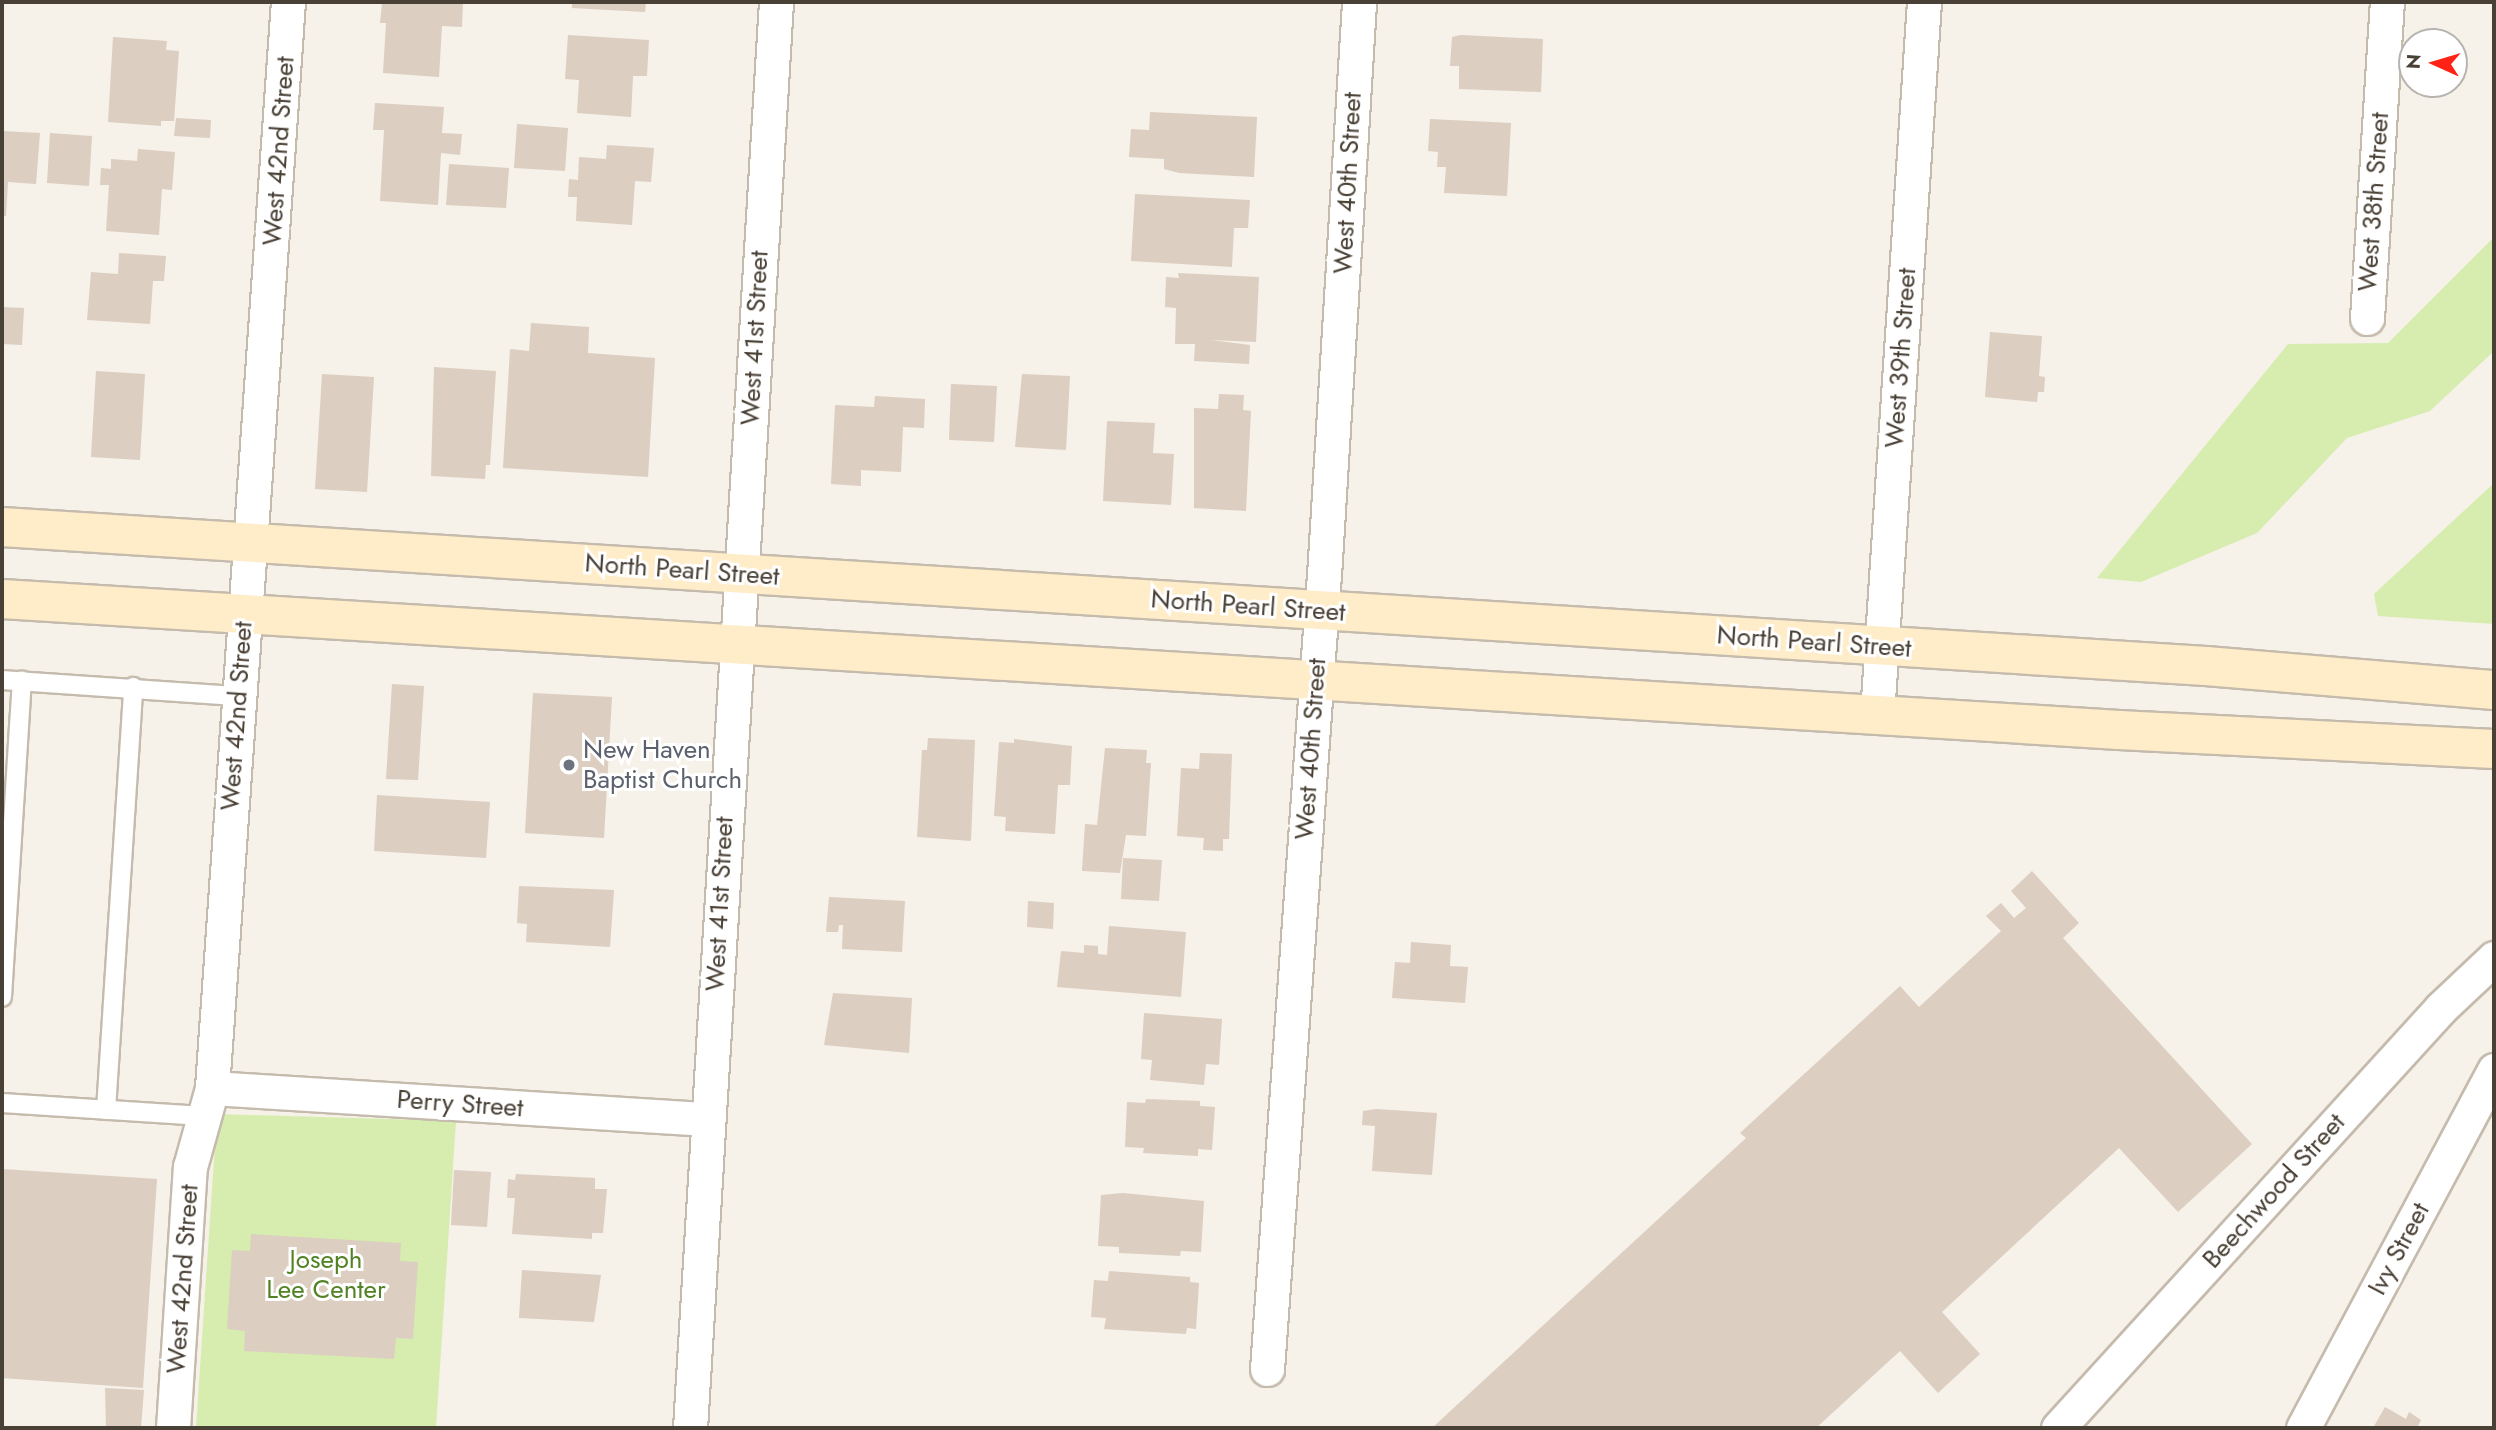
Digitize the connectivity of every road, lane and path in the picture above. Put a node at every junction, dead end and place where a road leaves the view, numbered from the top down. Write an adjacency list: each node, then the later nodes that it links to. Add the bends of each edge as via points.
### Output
1 (288, 2): 8 (street, West 42nd Street)
2 (776, 2): 9 (street, West 41st Street)
3 (1359, 2): 11 (street, West 40th Street)
4 (1924, 2): 14 (street, West 39th Street)
5 (2387, 2): 6 (street, West 38th Street)
6 (2367, 318)
7 (2, 527): 8 (street, North Pearl Street)
8 (250, 543): 9 (street, North Pearl Street); 12 (street, West 42nd Street)
9 (741, 574): 11 (street, North Pearl Street); 13 (street, West 41st Street)
10 (2, 599): 12 (street)
11 (1321, 610): 14 (street, North Pearl Street); 16 (street, West 40th Street)
12 (244, 614): 13 (street); 20 (street, West 42nd Street)
13 (736, 645): 16 (street); 29 (street, West 41st Street)
14 (1882, 646): 19 (street, North Pearl Street); 21 (street, West 39th Street)
15 (2, 680): 17 (lane)
16 (1315, 680): 21 (street); 30 (street, West 40th Street)
17 (22, 681): 18 (lane); 24 (lane)
18 (133, 687): 20 (lane); 28 (lane)
19 (2494, 690)
20 (237, 696): 26 (street, West 42nd Street)
21 (1877, 715): 22 (street)
22 (2494, 749)
23 (2494, 958): 33 (street, Beechwood Street, via 2441,1008)
24 (2, 997)
25 (2494, 1070): 34 (street, Ivy Street)
26 (207, 1102): 28 (lane); 29 (street, Perry Street); 31 (street, West 42nd Street, via 190,1167)
27 (2, 1103): 28 (lane)
28 (106, 1110)
29 (707, 1119): 32 (street, West 41st Street)
30 (1267, 1369)
31 (173, 1428)
32 (690, 1428)
33 (2058, 1428)
34 (2303, 1428)

